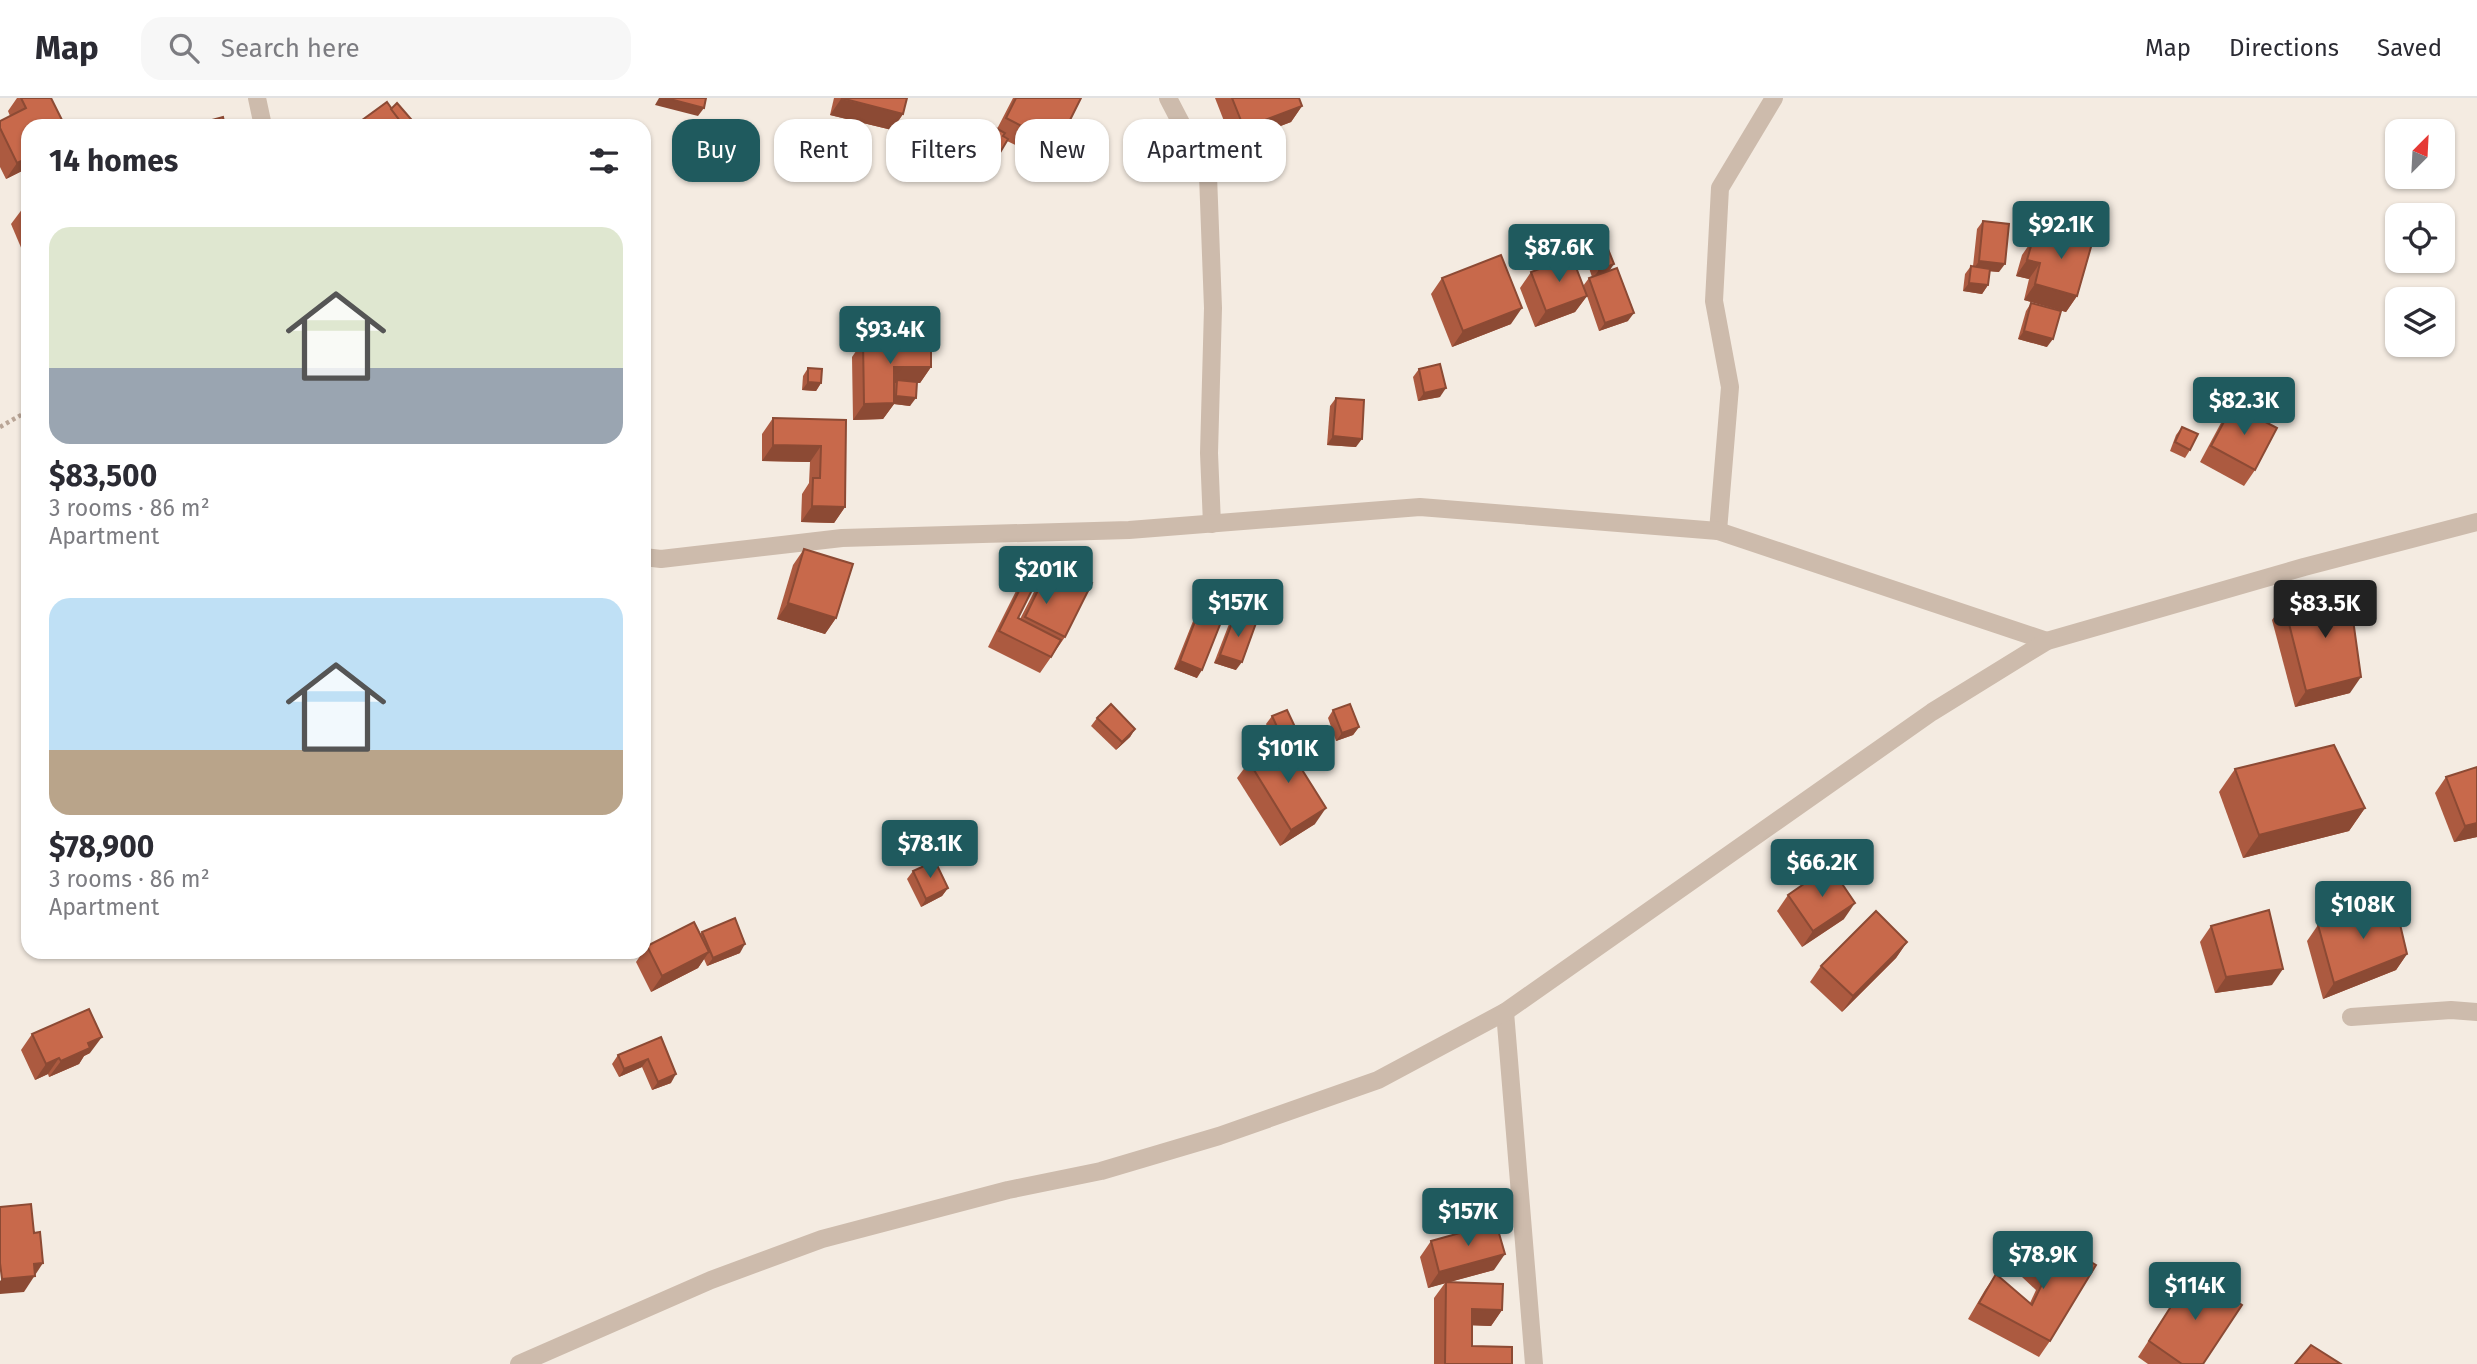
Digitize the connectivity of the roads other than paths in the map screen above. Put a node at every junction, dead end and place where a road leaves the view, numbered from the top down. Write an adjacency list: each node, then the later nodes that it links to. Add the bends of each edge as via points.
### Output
1 (257, 98): 4 (street)
2 (1168, 98): 6 (street, via 1208,175)
3 (1774, 98): 7 (street, via 1720,188 1714,301 1730,387)
4 (262, 119)
5 (2477, 522): 9 (street)
6 (1212, 524): 7 (street, via 1420,507); 8 (street, via 842,538)
7 (1717, 531): 9 (street)
8 (651, 557)
9 (2047, 641): 10 (street, via 1932,712)
10 (1505, 1012): 13 (street, via 1366,1084 1219,1136 1101,1171 822,1238); 14 (street)
11 (2477, 1012): 12 (street)
12 (2351, 1017)
13 (519, 1364)
14 (1534, 1364)

